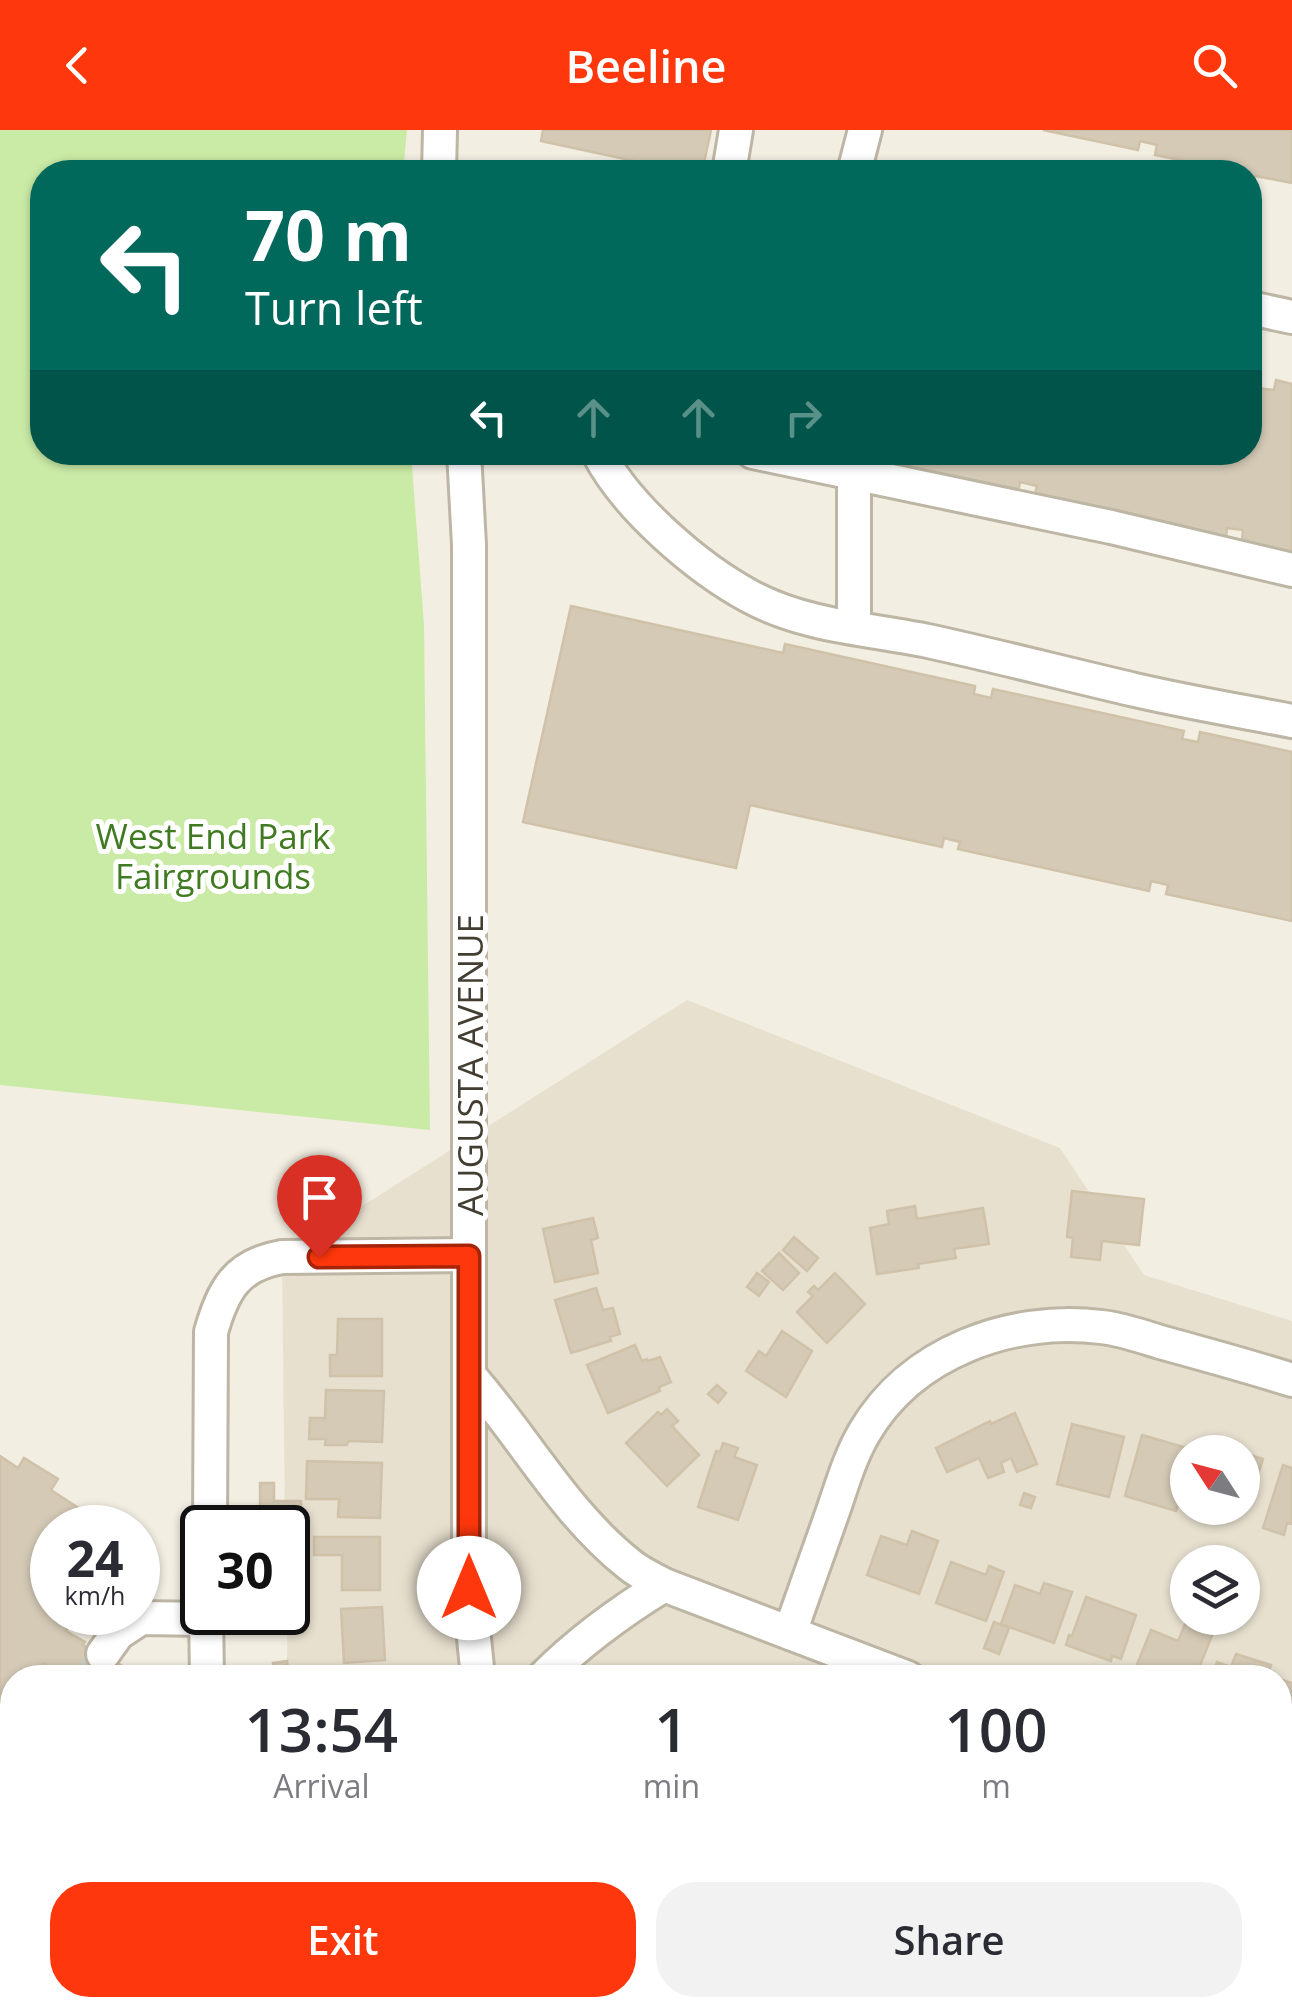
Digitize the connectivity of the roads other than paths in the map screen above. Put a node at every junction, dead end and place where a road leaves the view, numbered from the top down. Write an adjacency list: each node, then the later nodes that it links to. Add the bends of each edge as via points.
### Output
1 (440, 130): 4 (street)
2 (736, 130): 5 (street)
3 (865, 130): 6 (street)
4 (440, 160)
5 (731, 160)
6 (857, 160)
7 (1262, 311): 8 (street)
8 (1292, 317)
9 (465, 465): 16 (street, AUGUSTA AVENUE)
10 (606, 465): 14 (street, via 657,527 702,566 790,614)
11 (812, 465): 12 (street)
12 (854, 474): 13 (street); 14 (street)
13 (1292, 570)
14 (854, 627): 15 (street)
15 (1292, 721)
16 (469, 1256): 17 (street, AUGUSTA AVENUE); 19 (street, via 282,1257 243,1272 218,1306 212,1332)
17 (469, 1375): 20 (street, via 579,1516 631,1566); 26 (street, AUGUSTA AVENUE, via 469,1588)
18 (1292, 1380): 22 (street, via 1106,1327 1071,1324 1028,1327 945,1355 910,1378 864,1433)
19 (210, 1505)
20 (664, 1586): 22 (street); 27 (street, via 616,1615)
21 (180, 1617): 24 (street, via 141,1618)
22 (790, 1633): 28 (street)
23 (206, 1635): 25 (street)
24 (103, 1654)
25 (207, 1665)
26 (477, 1665)
27 (556, 1665)
28 (874, 1665)

